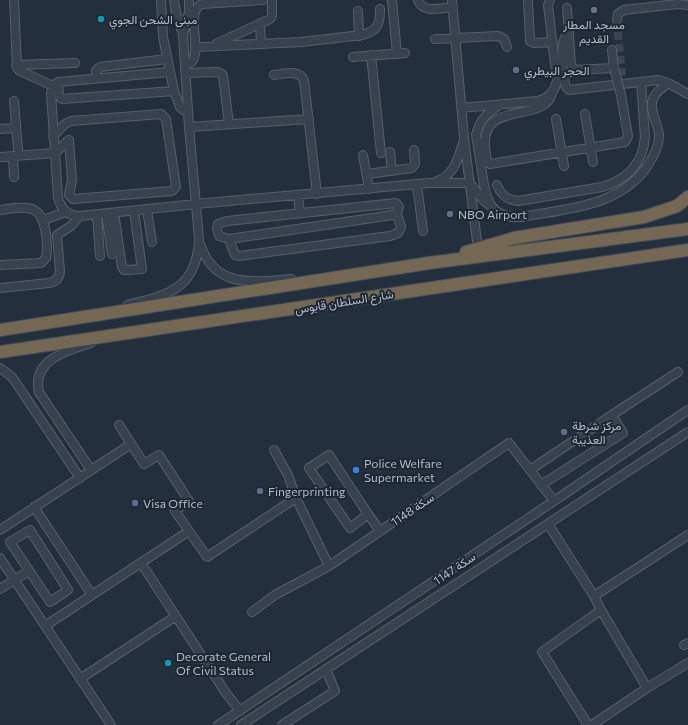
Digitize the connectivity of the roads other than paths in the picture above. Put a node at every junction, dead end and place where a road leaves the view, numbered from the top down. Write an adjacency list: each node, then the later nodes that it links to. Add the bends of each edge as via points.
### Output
1 (14, 0): 33 (street)
2 (161, 0): 31 (street)
3 (174, 0): 19 (street)
4 (189, 0): 19 (street, via 189,12)
5 (262, 0): 26 (street, via 198,6 194,12)
6 (272, 0): 17 (street, via 271,18)
7 (392, 0): 29 (street, via 401,53)
8 (418, 0): 11 (street, via 422,7 427,9)
9 (528, 0): 23 (street, via 530,41)
10 (550, 0): 23 (street, via 548,5)
11 (452, 4): 21 (street)
12 (688, 5): 16 (street, via 624,10 618,14)
13 (567, 8): 18 (street)
14 (380, 9): 20 (street, via 380,22 376,28)
15 (358, 11): 20 (street)
16 (616, 20)
17 (260, 23): 24 (street); 25 (street)
18 (568, 32): 34 (street, via 571,67 574,70); 43 (street, via 562,45 565,84 569,90)
19 (183, 34): 35 (street)
20 (359, 36): 24 (street)
21 (455, 38): 22 (street); 27 (street, via 500,36 505,40); 49 (street)
22 (435, 39)
23 (552, 42): 45 (street, via 557,81)
24 (261, 43): 25 (street)
25 (211, 46): 26 (street)
26 (195, 47): 35 (street, via 194,58)
27 (507, 47)
28 (612, 50): 34 (street)
29 (371, 56): 30 (street); 66 (street)
30 (353, 57)
31 (167, 59): 36 (street); 38 (street, via 100,67 96,71)
32 (76, 64): 33 (street)
33 (16, 65): 42 (street, via 20,71)
34 (614, 68): 60 (street, bridge, via 627,140)
35 (186, 69): 50 (street); 54 (street, via 222,74)
36 (170, 72): 38 (street); 44 (street)
37 (274, 75): 52 (street, via 297,73 303,77)
38 (97, 78): 42 (street)
39 (573, 81): 43 (street)
40 (641, 82): 41 (street, via 658,80); 43 (street, via 623,80); 78 (street, via 645,145 635,166 623,178 602,187 518,201 505,197)
41 (668, 83): 46 (street); 84 (street, via 657,92 652,103 658,133 655,151 642,172 624,188 594,203 520,217 508,216)
42 (55, 84): 44 (street, via 62,99); 58 (street, via 51,93)
43 (578, 89)
44 (174, 92): 50 (street, via 180,107)
45 (552, 92): 48 (street, via 538,101); 64 (street, via 550,100 545,105 499,118 490,125 485,136 486,161 490,164)
46 (688, 94)
47 (14, 101): 56 (street)
48 (501, 104): 49 (street); 84 (street, via 484,117 476,135 484,192)
49 (461, 108): 59 (street)
50 (188, 111): 55 (street)
51 (586, 114): 60 (street)
52 (309, 119): 54 (street); 80 (street)
53 (556, 119): 64 (street)
54 (229, 124): 55 (street)
55 (189, 126): 83 (street)
56 (16, 128): 57 (street); 61 (street)
57 (0, 130)
58 (53, 136): 65 (street); 65 (street, via 65,124 71,122 163,115 166,119 177,185 174,190 75,200 69,195 72,180 69,140)
59 (464, 138): 75 (street, via 455,166 444,178); 76 (street)
60 (591, 147): 64 (street); 70 (street)
61 (18, 149)
62 (414, 150): 73 (street, via 414,168)
63 (390, 152): 73 (street)
64 (562, 152): 71 (street)
65 (55, 153): 68 (street); 88 (street, via 58,198)
66 (381, 153)
67 (363, 155): 72 (street)
68 (13, 156): 69 (street); 74 (street)
69 (0, 158)
70 (593, 162)
71 (564, 166)
72 (366, 170): 73 (street); 79 (street, via 362,171)
73 (392, 171)
74 (14, 178)
75 (429, 183): 76 (street); 77 (street)
76 (470, 183): 84 (street); 100 (street)
77 (417, 184): 79 (street); 96 (street)
78 (497, 185)
79 (366, 189): 80 (street)
80 (317, 194): 81 (street)
81 (298, 195): 83 (street); 90 (street)
82 (688, 197): 100 (highway, via 677,206 644,217 514,238)
83 (196, 204): 86 (street); 97 (street)
84 (492, 208)
85 (0, 210): 94 (street, via 32,209 39,213)
86 (147, 210): 87 (street); 99 (street)
87 (134, 211): 89 (street); 89 (street, via 142,269 124,270 122,267)
88 (66, 212): 93 (street); 94 (street)
89 (110, 213): 92 (street); 102 (street)
90 (300, 213): 91 (street, via 396,203 399,207); 98 (street, via 218,224 219,236)
91 (397, 214): 98 (street); 98 (street, via 401,227 398,233 390,236 239,256 235,255)
92 (96, 215): 93 (street); 104 (street)
93 (80, 216): 109 (street, via 57,236 60,272 56,281)
94 (43, 220): 107 (street, via 46,246 44,260 38,263)
95 (688, 228): 106 (highway, شارع السلطان قابوس)
96 (423, 231)
97 (199, 239): 108 (street, via 209,262 217,271 240,281); 110 (street, via 195,263 190,274 173,291)
98 (228, 239)
99 (152, 242)
100 (478, 249): 106 (highway)
101 (688, 250): 105 (highway, شارع السلطان قابوس)
102 (112, 254)
103 (688, 255): 105 (highway)
104 (100, 256)
105 (626, 259): 112 (highway, شارع السلطان قابوس)
106 (430, 263): 108 (highway, شارع السلطان قابوس)
107 (0, 265)
108 (347, 276): 110 (highway, شارع السلطان قابوس)
109 (0, 288)
110 (66, 320): 111 (highway, شارع السلطان قابوس)
111 (0, 330)
112 (121, 335): 113 (highway, شارع السلطان قابوس); 122 (street, via 57,355 43,366 38,380 39,392)
113 (0, 352)
114 (0, 368): 124 (street, via 12,377)
115 (678, 372): 117 (street)
116 (688, 410): 127 (street, سكة 1147)
117 (612, 415): 123 (street); 125 (street, via 624,432)
118 (119, 425): 120 (street)
119 (688, 432): 130 (street, سكة 1147)
120 (131, 444): 122 (street); 132 (street, via 144,464 159,455 189,501 175,511)
121 (274, 450): 126 (street, via 288,475)
122 (91, 470): 124 (street)
123 (530, 470): 125 (street, سكة 1148); 133 (street, سكة 1148, via 509,444)
124 (80, 478): 128 (street)
125 (541, 485): 127 (street, سكة 1148)
126 (296, 498): 132 (street, via 207,557); 137 (street)
127 (554, 501): 151 (street, سكة 1147)
128 (34, 507): 131 (street); 141 (street)
129 (368, 514): 129 (street, via 329,455 309,468 350,528); 133 (street)
130 (548, 524): 142 (street); 148 (street, سكة 1147)
131 (0, 530)
132 (188, 531): 136 (street)
133 (380, 531): 137 (street, سكة 1148)
134 (688, 535): 142 (street)
135 (0, 558): 139 (street)
136 (141, 563): 141 (street); 145 (street)
137 (329, 566): 144 (street, سكة 1148, via 275,595)
138 (29, 571): 138 (street, via 10,542 30,530 68,590 50,602); 139 (street)
139 (15, 580): 140 (street); 146 (street)
140 (0, 589)
141 (92, 595): 146 (street)
142 (594, 596): 143 (street)
143 (601, 610): 150 (street); 156 (street, via 542,652)
144 (252, 612)
145 (176, 616): 149 (street); 151 (street)
146 (45, 626): 149 (street)
147 (688, 663): 150 (street)
148 (326, 669): 154 (street, سكة 1147); 155 (street, via 335,691)
149 (80, 678): 152 (street)
150 (647, 688): 157 (street)
151 (240, 711): 153 (street, سكة 1147)
152 (110, 725)
153 (218, 725)
154 (242, 725)
155 (282, 725)
156 (588, 725)
157 (592, 725)

